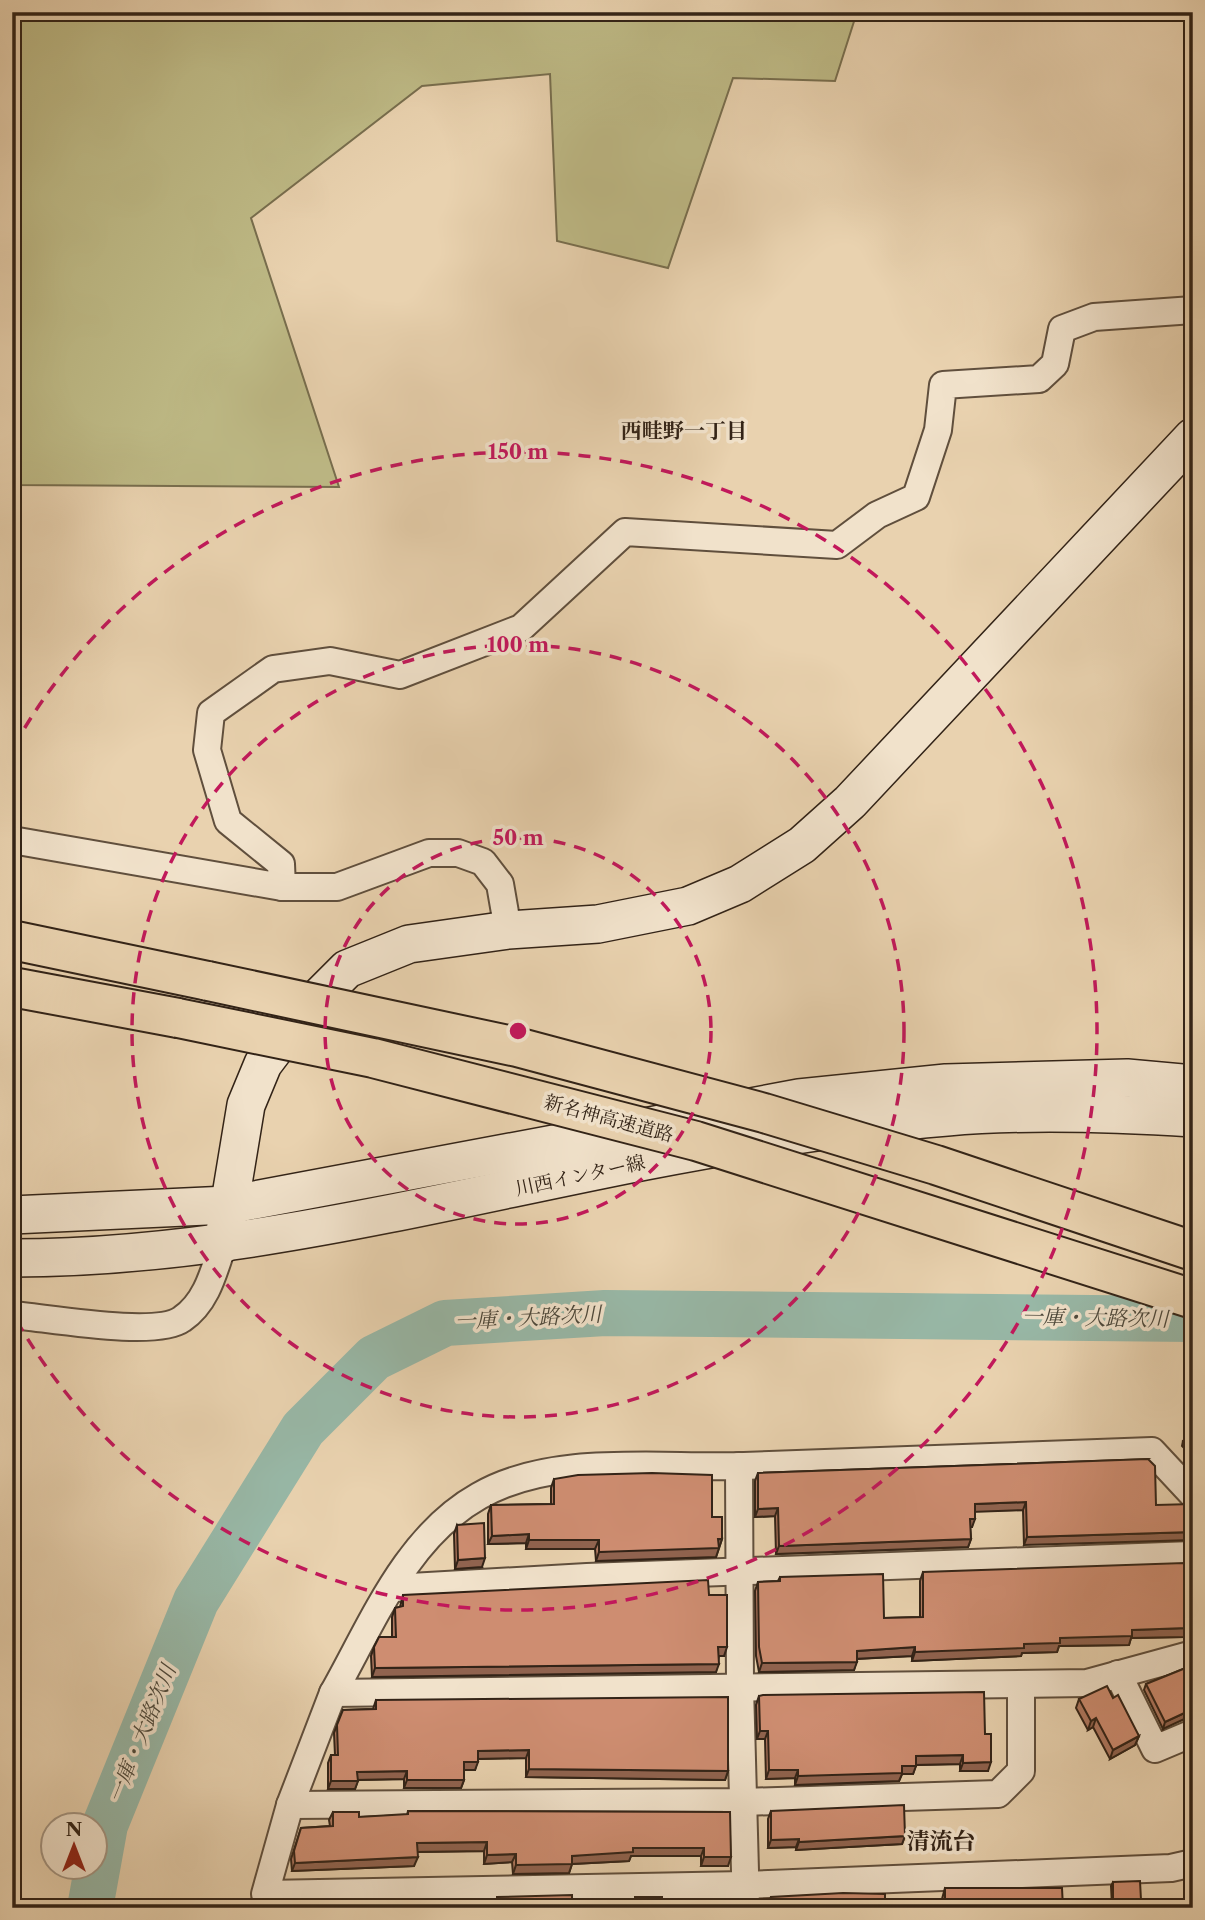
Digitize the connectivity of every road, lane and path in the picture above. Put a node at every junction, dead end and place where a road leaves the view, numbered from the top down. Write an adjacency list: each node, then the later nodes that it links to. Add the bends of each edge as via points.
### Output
1 (1193, 310): 4 (street, via 1094,317 1062,329 1055,364 1039,379 943,385 938,430 916,497 877,515 837,545 625,532 521,628 400,676 330,661 273,669 211,713 207,750 228,821 281,864)
2 (1193, 437): 5 (main road, via 850,802 802,845 740,884 688,906 598,924)
3 (12, 840): 4 (street)
4 (282, 887): 5 (street, via 337,887 429,853 458,853 483,862 500,884)
5 (508, 930): 12 (main road, via 409,944 347,969 297,1019 263,1064 246,1105)
6 (12, 940): 15 (highway, bridge, via 517,1046 936,1165)
7 (12, 987): 9 (highway)
8 (12, 1007): 9 (highway)
9 (176, 1025): 17 (highway, 新名神高速道路, bridge, via 373,1058 695,1141)
10 (1193, 1084): 12 (main road, 川西インター線, via 1127,1078 946,1083 799,1098)
11 (1193, 1118): 14 (main road, 川西インター線, via 1130,1114 948,1117 806,1135 646,1161)
12 (228, 1205): 13 (main road, 川西インター線); 14 (main road)
13 (12, 1215)
14 (223, 1244): 16 (main road, 川西インター線); 18 (street, via 206,1293 181,1320 144,1328)
15 (1193, 1251)
16 (12, 1258)
17 (1193, 1299)
18 (12, 1315)
19 (739, 1466): 20 (street, via 1152,1451); 22 (street); 23 (street, via 562,1469 511,1481 479,1496 432,1534 410,1558)
20 (1193, 1495)
21 (1193, 1555): 22 (street)
22 (740, 1572): 23 (street); 27 (street)
23 (393, 1588): 28 (street)
24 (1193, 1654): 25 (street)
25 (1118, 1674): 26 (street, via 1087,1683); 29 (street, via 1155,1749)
26 (1021, 1684): 27 (street); 30 (street, via 1021,1771 998,1794)
27 (740, 1686): 28 (street); 30 (street)
28 (332, 1693): 31 (street)
29 (1193, 1733)
30 (743, 1802): 31 (street); 33 (street)
31 (290, 1805): 34 (street)
32 (1193, 1863): 33 (street)
33 (746, 1896): 34 (street)
34 (264, 1901)

